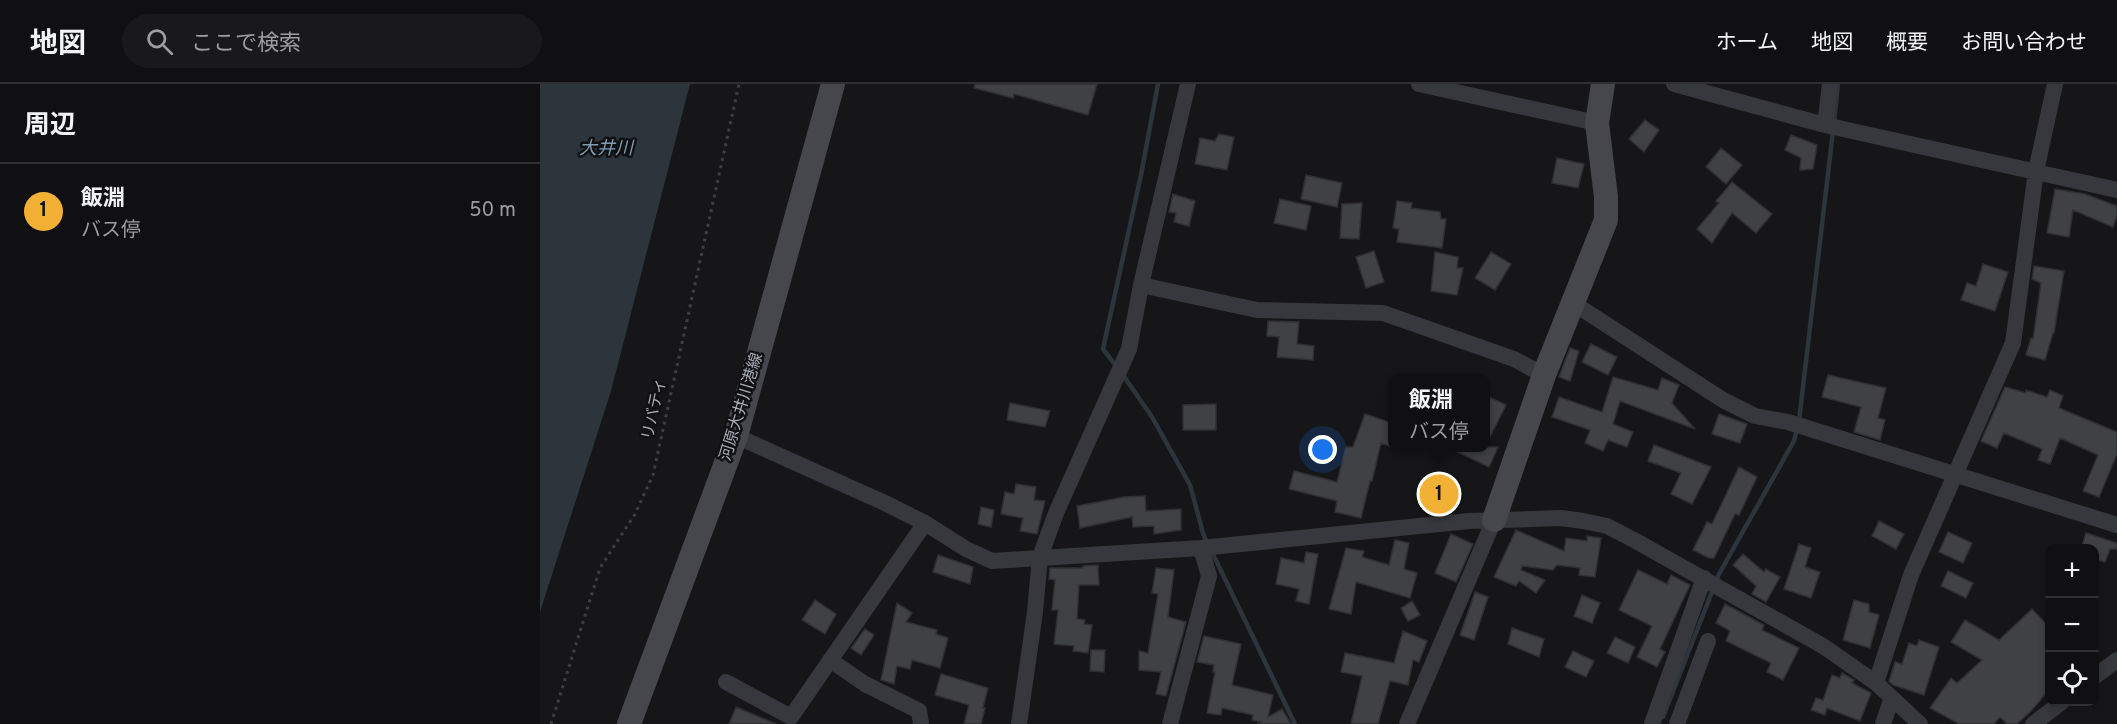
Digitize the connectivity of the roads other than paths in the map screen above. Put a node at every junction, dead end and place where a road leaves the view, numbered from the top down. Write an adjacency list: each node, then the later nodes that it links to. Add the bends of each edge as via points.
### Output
1 (833, 84): 15 (main road, 河原大井川港線)
2 (1188, 84): 12 (street)
3 (1419, 84): 8 (street)
4 (1603, 84): 8 (main road)
5 (1674, 84): 9 (street)
6 (1830, 84): 9 (street)
7 (2055, 84): 10 (street)
8 (1597, 123): 13 (main road, via 1606,220)
9 (1826, 125): 10 (street)
10 (2037, 171): 11 (street); 16 (street, via 2013,343)
11 (2117, 190)
12 (1141, 285): 14 (street, via 1257,310 1383,313 1514,359); 21 (street, via 1126,356)
13 (1573, 303): 14 (main road); 16 (street, via 1723,400 1755,416 1788,422)
14 (1544, 375): 17 (main road)
15 (736, 436): 18 (street); 31 (main road, 河原大井川港線)
16 (1954, 474): 19 (street); 28 (street, via 1911,575)
17 (1494, 520): 20 (street); 22 (street, via 1561,518 1607,526); 35 (street)
18 (925, 523): 21 (street, via 992,561); 24 (street)
19 (2117, 525)
20 (1209, 547): 21 (street); 34 (street, via 1209,576)
21 (1040, 557): 33 (street)
22 (1705, 578): 28 (street, via 1823,646); 36 (street)
23 (1708, 641): 37 (street)
24 (830, 660): 27 (street, via 791,717); 32 (street, via 865,684 920,711)
25 (2117, 660): 26 (street)
26 (2099, 673)
27 (726, 682)
28 (1876, 683): 29 (street)
29 (1892, 700): 38 (street); 39 (street)
30 (2057, 706): 40 (street)
31 (629, 724)
32 (921, 724)
33 (1020, 724)
34 (1170, 724)
35 (1407, 724)
36 (1652, 724)
37 (1677, 724)
38 (1883, 724)
39 (1920, 724)
40 (2033, 724)

